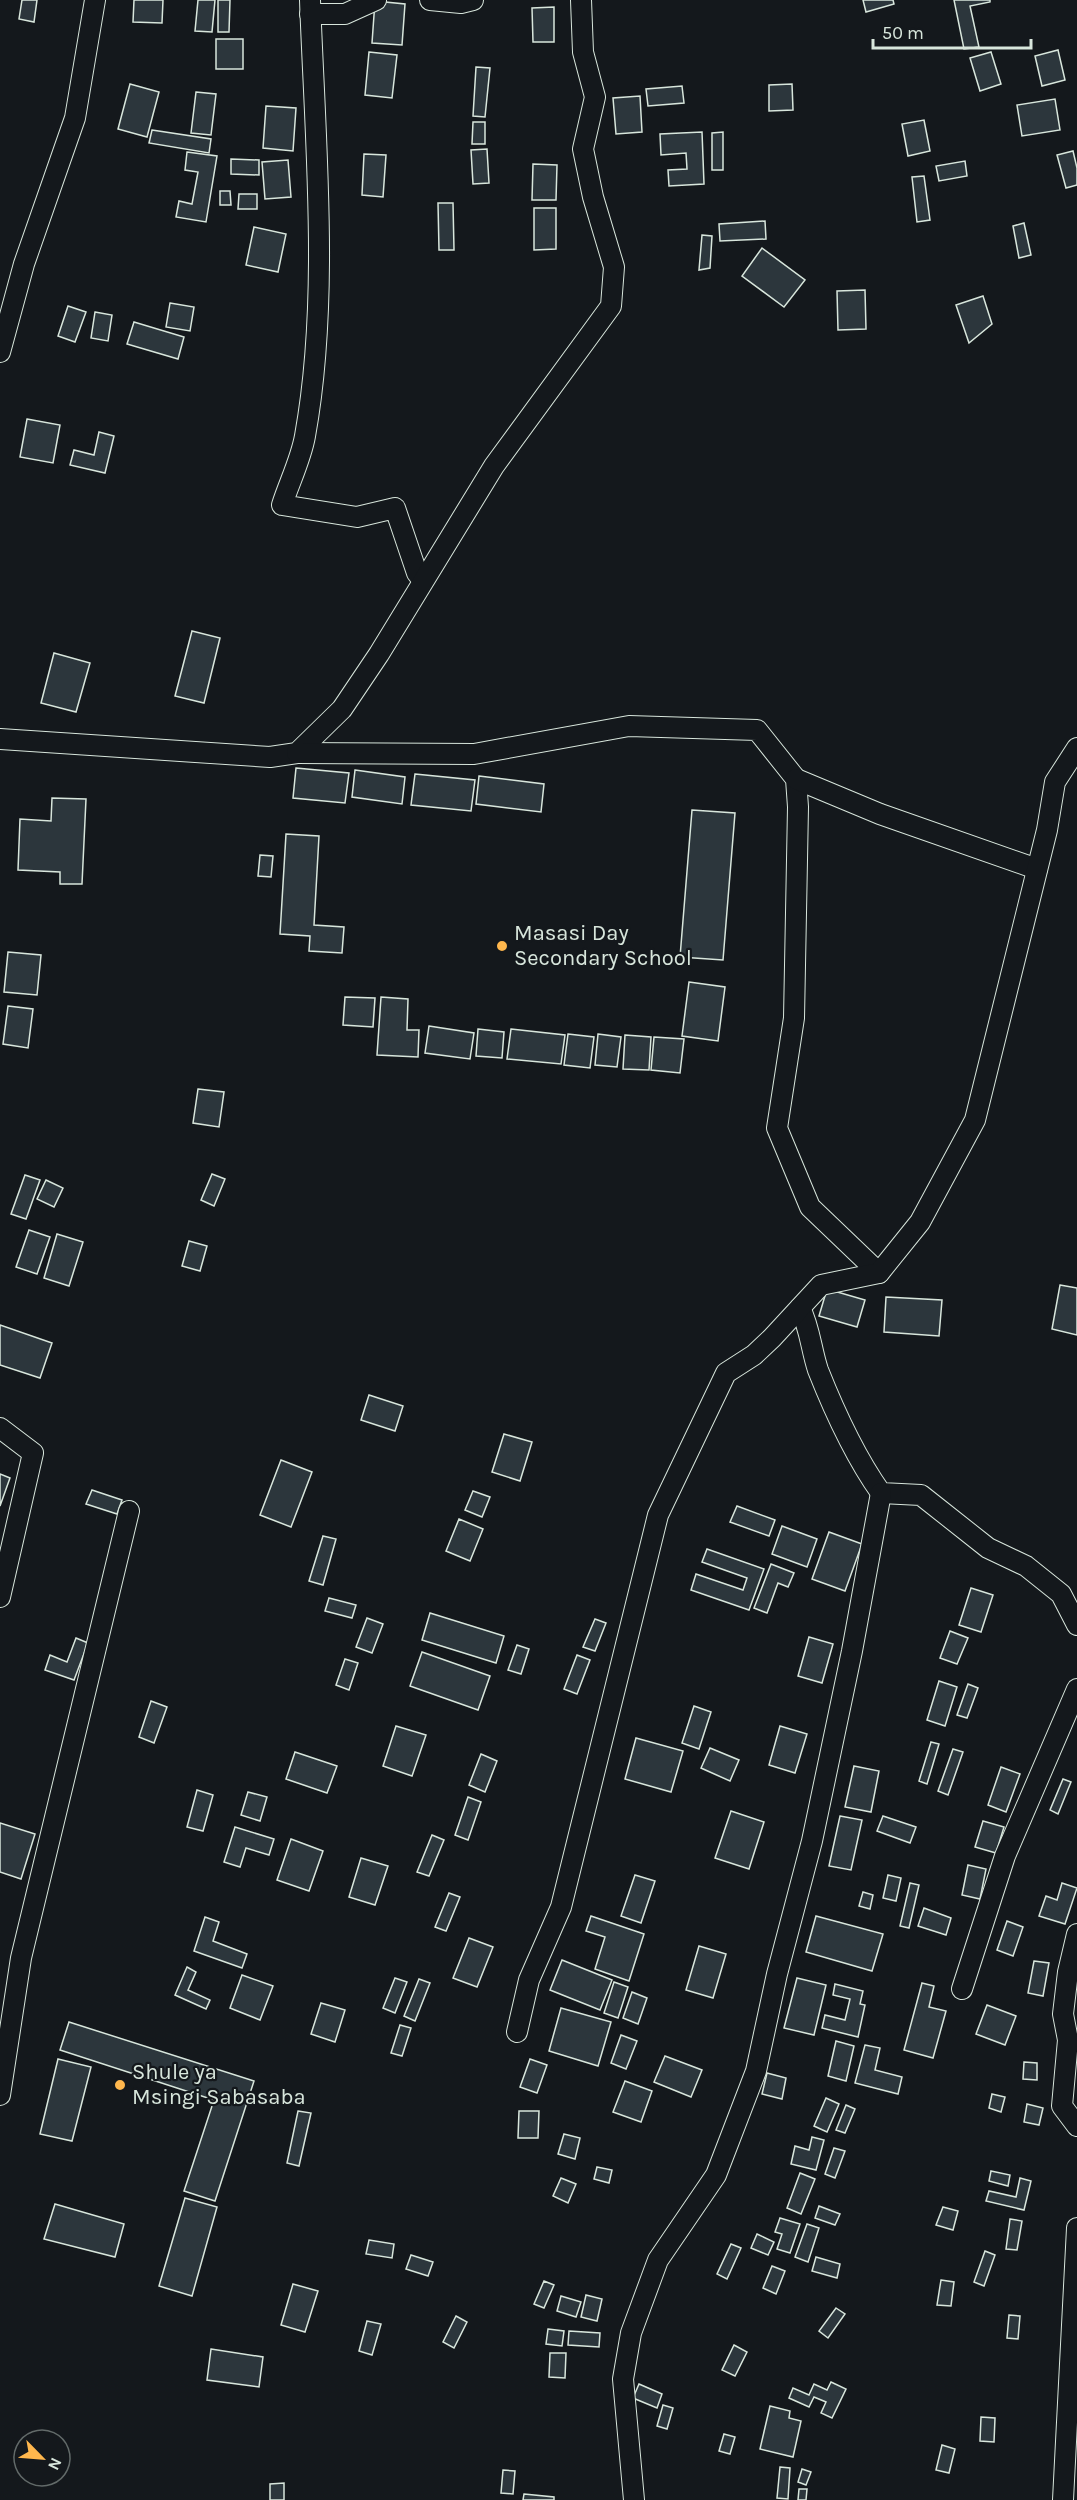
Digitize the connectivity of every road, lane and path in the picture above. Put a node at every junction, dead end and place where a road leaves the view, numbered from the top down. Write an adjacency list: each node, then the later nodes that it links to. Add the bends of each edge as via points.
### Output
1 (95, 0): 7 (street, via 75,118 24,264)
2 (376, 0): 6 (street, via 345,14)
3 (430, 0): 4 (street)
4 (473, 0)
5 (581, 0): 8 (street, via 583,52 596,97 583,149 614,267 610,306 494,466)
6 (310, 7): 8 (street, via 318,238 316,343 305,438 282,505 357,517 395,508)
7 (0, 352)
8 (423, 581): 11 (street, via 342,709)
9 (0, 739): 11 (street, via 270,757)
10 (1077, 748): 13 (street, via 1055,782)
11 (297, 753): 12 (street, via 474,753 629,726 757,730)
12 (796, 779): 13 (street, via 880,814); 14 (street, via 794,1018 777,1128 810,1207)
13 (1037, 869): 14 (street, via 975,1120 920,1222)
14 (879, 1273): 15 (street, via 821,1285)
15 (800, 1308): 17 (street, via 809,1327 817,1367 858,1462); 24 (street, via 754,1354 726,1372 658,1515 561,1907 529,1980)
16 (0, 1428): 19 (street, via 33,1453)
17 (880, 1492): 20 (street, via 921,1495 988,1548 1026,1566 1061,1594); 28 (street, via 817,1819 756,2071 716,2175 658,2260 631,2333 623,2379)
18 (129, 1511): 25 (street, via 21,1958)
19 (0, 1597)
20 (1077, 1625)
21 (1077, 1689): 23 (street, via 1005,1856)
22 (1077, 1934): 26 (street, via 1063,2014 1068,2040 1062,2106)
23 (962, 1989)
24 (517, 2032)
25 (0, 2096)
26 (1077, 2126)
27 (1077, 2228): 29 (street)
28 (634, 2500)
29 (1063, 2500)

